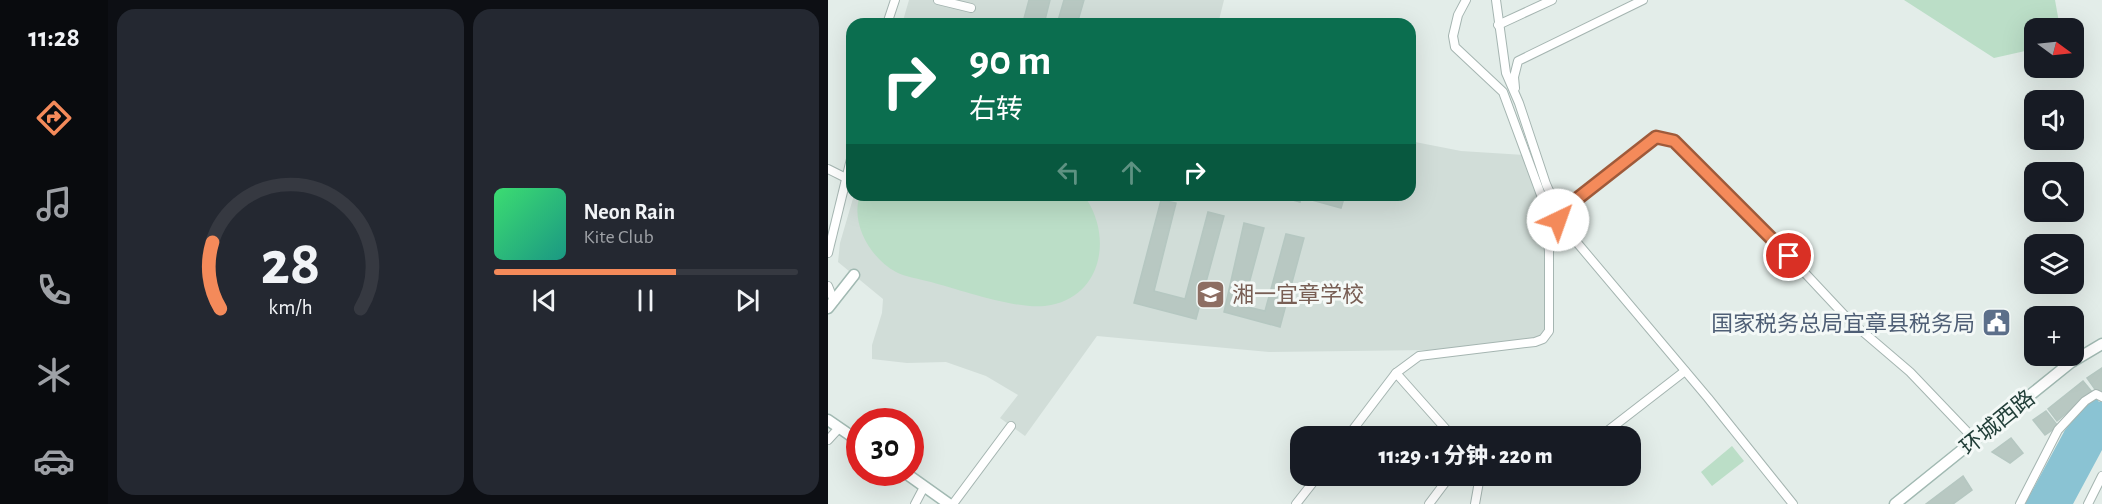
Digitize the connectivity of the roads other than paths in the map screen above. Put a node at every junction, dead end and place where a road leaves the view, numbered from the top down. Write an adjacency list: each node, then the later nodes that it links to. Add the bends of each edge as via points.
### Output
1 (895, 0): 8 (street)
2 (938, 0): 7 (street)
3 (1466, 0): 20 (street, via 1452,36 1455,47 1503,92 1544,203 1550,331 1535,342 1419,356)
4 (1496, 0): 9 (street)
5 (1552, 0): 9 (street)
6 (1643, 0): 10 (street, via 1518,62)
7 (971, 8)
8 (889, 18)
9 (1498, 25): 10 (street, via 1506,73)
10 (1515, 94): 13 (street)
11 (828, 169): 12 (street)
12 (846, 178): 14 (street)
13 (1559, 213): 19 (street, via 1558,220); 30 (street, via 1656,137 1674,141 1848,319 1910,372)
14 (828, 253)
15 (855, 275): 17 (main road)
16 (828, 286): 17 (street)
17 (831, 305)
18 (2102, 344): 30 (main road, 环城西路, via 2070,363)
19 (1685, 371): 26 (street); 41 (street)
20 (1396, 373): 24 (street); 25 (street)
21 (2102, 397): 43 (street, via 2096,394 2085,401 2058,430)
22 (828, 420): 27 (main road)
23 (1011, 426): 37 (street)
24 (1355, 426)
25 (1443, 426)
26 (1614, 426)
27 (839, 428): 28 (main road); 29 (street)
28 (846, 433)
29 (828, 440)
30 (1975, 440): 42 (main road, 环城西路)
31 (2102, 476): 44 (street)
32 (1310, 486): 38 (street)
33 (1442, 486): 39 (street)
34 (1478, 486): 40 (street)
35 (924, 487): 36 (street); 37 (main road)
36 (915, 504)
37 (951, 504)
38 (1296, 504)
39 (1429, 504)
40 (1475, 504)
41 (1793, 504)
42 (1895, 504)
43 (2020, 504)
44 (2088, 504)

